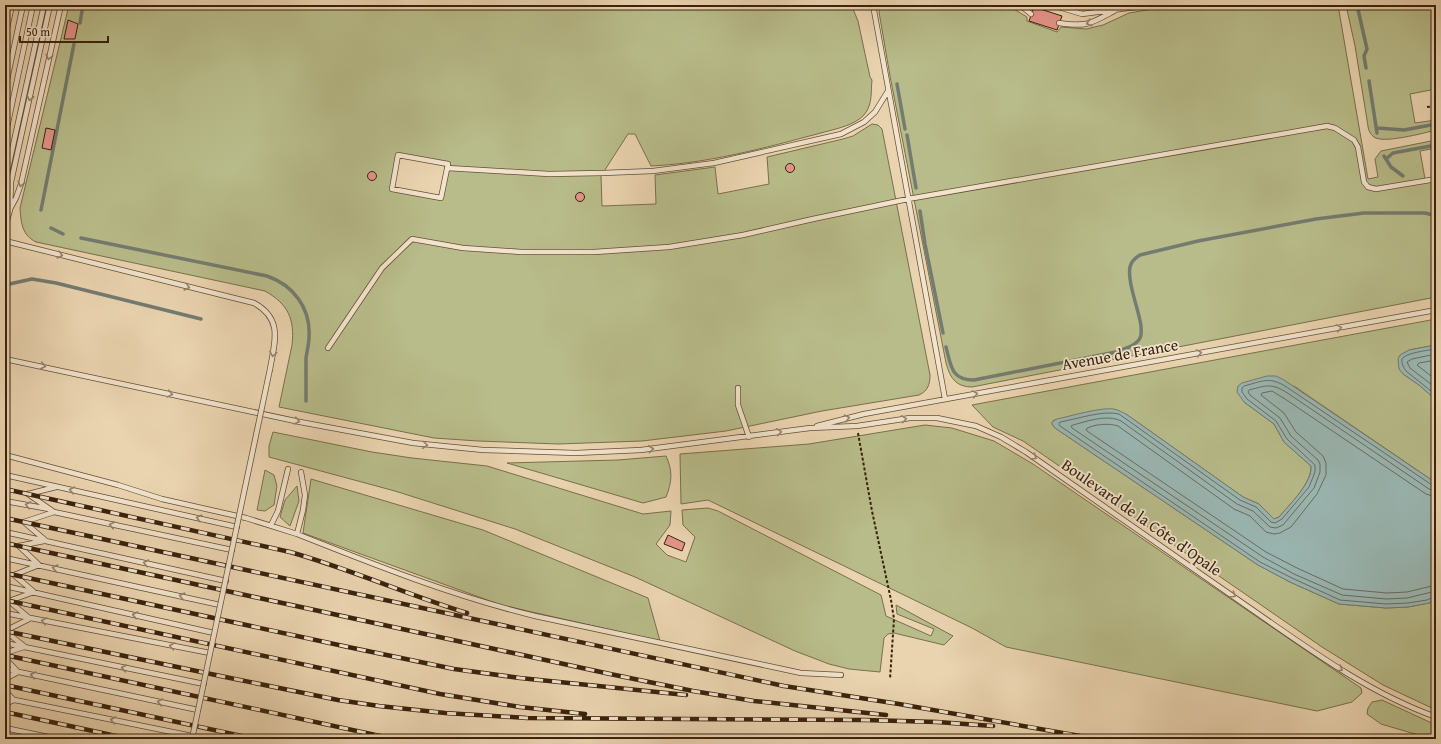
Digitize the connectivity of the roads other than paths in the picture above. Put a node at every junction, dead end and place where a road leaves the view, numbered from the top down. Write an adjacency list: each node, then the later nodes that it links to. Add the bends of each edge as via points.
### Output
1 (12, 5): 14 (lane)
2 (23, 5): 15 (lane)
3 (34, 5): 17 (lane)
4 (44, 5): 20 (lane)
5 (50, 5): 22 (lane, one-way to 22, via 11,182)
6 (61, 5): 22 (lane, one-way to 22, via 21,184)
7 (872, 5): 16 (lane)
8 (1020, 5): 12 (lane)
9 (1052, 5): 11 (lane, via 1082,14)
10 (1152, 5): 11 (lane)
11 (1117, 9): 13 (lane, one-way to 13, via 1090,24 1076,26)
12 (1031, 14)
13 (1059, 23)
14 (5, 37)
15 (5, 89)
16 (888, 91): 18 (lane, via 875,112 841,134 714,163 653,171 550,174); 21 (lane)
17 (5, 137)
18 (447, 168): 18 (lane, via 441,198 392,189 398,155 448,164)
19 (1436, 179): 21 (lane, via 1376,189 1368,187 1364,182 1358,147 1354,140 1327,126)
20 (5, 182)
21 (908, 199): 26 (lane, via 743,235 670,247 594,252 521,252 463,248 412,239 382,268); 29 (lane)
22 (10, 210): 23 (lane)
23 (5, 228)
24 (5, 242): 40 (lane, one-way to 40, bridge, via 254,303 271,317 276,338)
25 (1436, 310): 29 (lane, Avenue de France, one-way to 25)
26 (328, 348)
27 (5, 359): 31 (lane, one-way to 31, via 300,422 413,443 496,451 576,452 641,450)
28 (738, 388): 31 (lane, via 738,405)
29 (945, 399): 30 (lane, Avenue de France, one-way to 29, via 864,414)
30 (810, 428): 31 (lane, one-way to 30); 70 (lane, Boulevard de la Côte d'Opale, one-way to 70, via 857,426 910,418 937,418 976,426 1001,437 1317,654 1385,695 1410,708)
31 (749, 437)
32 (5, 455): 39 (lane, via 159,498)
33 (288, 469): 39 (lane, via 278,511)
34 (301, 472): 42 (lane, via 305,495)
35 (5, 475): 36 (lane)
36 (57, 487): 38 (lane, via 28,494); 40 (lane, one-way to 36)
37 (5, 501): 38 (lane, one-way to 37)
38 (52, 511): 43 (lane, via 24,522); 44 (lane, one-way to 38)
39 (271, 525): 42 (lane)
40 (237, 527): 44 (lane, bridge)
41 (5, 532): 43 (lane)
42 (297, 534): 62 (lane, via 491,605 795,672)
43 (46, 541): 46 (lane, via 19,546); 47 (lane, one-way to 43)
44 (232, 550): 47 (lane, bridge)
45 (5, 558): 46 (lane)
46 (39, 565): 49 (lane, via 14,574); 50 (lane, one-way to 46)
47 (226, 581): 50 (lane, bridge)
48 (5, 586): 49 (lane)
49 (34, 592): 52 (lane, via 9,601); 54 (lane, one-way to 49)
50 (220, 605): 54 (lane, bridge)
51 (5, 613): 52 (lane)
52 (29, 618): 53 (lane); 58 (lane, one-way to 52)
53 (5, 631): 56 (lane)
54 (214, 633): 58 (lane, bridge)
55 (5, 643): 56 (lane)
56 (25, 647): 57 (lane); 64 (lane, one-way to 56)
57 (5, 653)
58 (210, 653): 64 (lane, bridge)
59 (5, 658): 61 (lane)
60 (5, 669): 61 (lane)
61 (18, 672): 63 (lane); 69 (lane, one-way to 61)
62 (841, 675)
63 (5, 679)
64 (204, 684): 69 (lane, bridge)
65 (5, 691): 67 (lane)
66 (5, 698): 67 (lane)
67 (14, 700): 68 (lane); 73 (lane, one-way to 67)
68 (5, 704)
69 (198, 710): 73 (lane, bridge)
70 (1436, 717)
71 (5, 725): 72 (lane)
72 (6, 729): 74 (lane)
73 (192, 738)
74 (58, 739)

